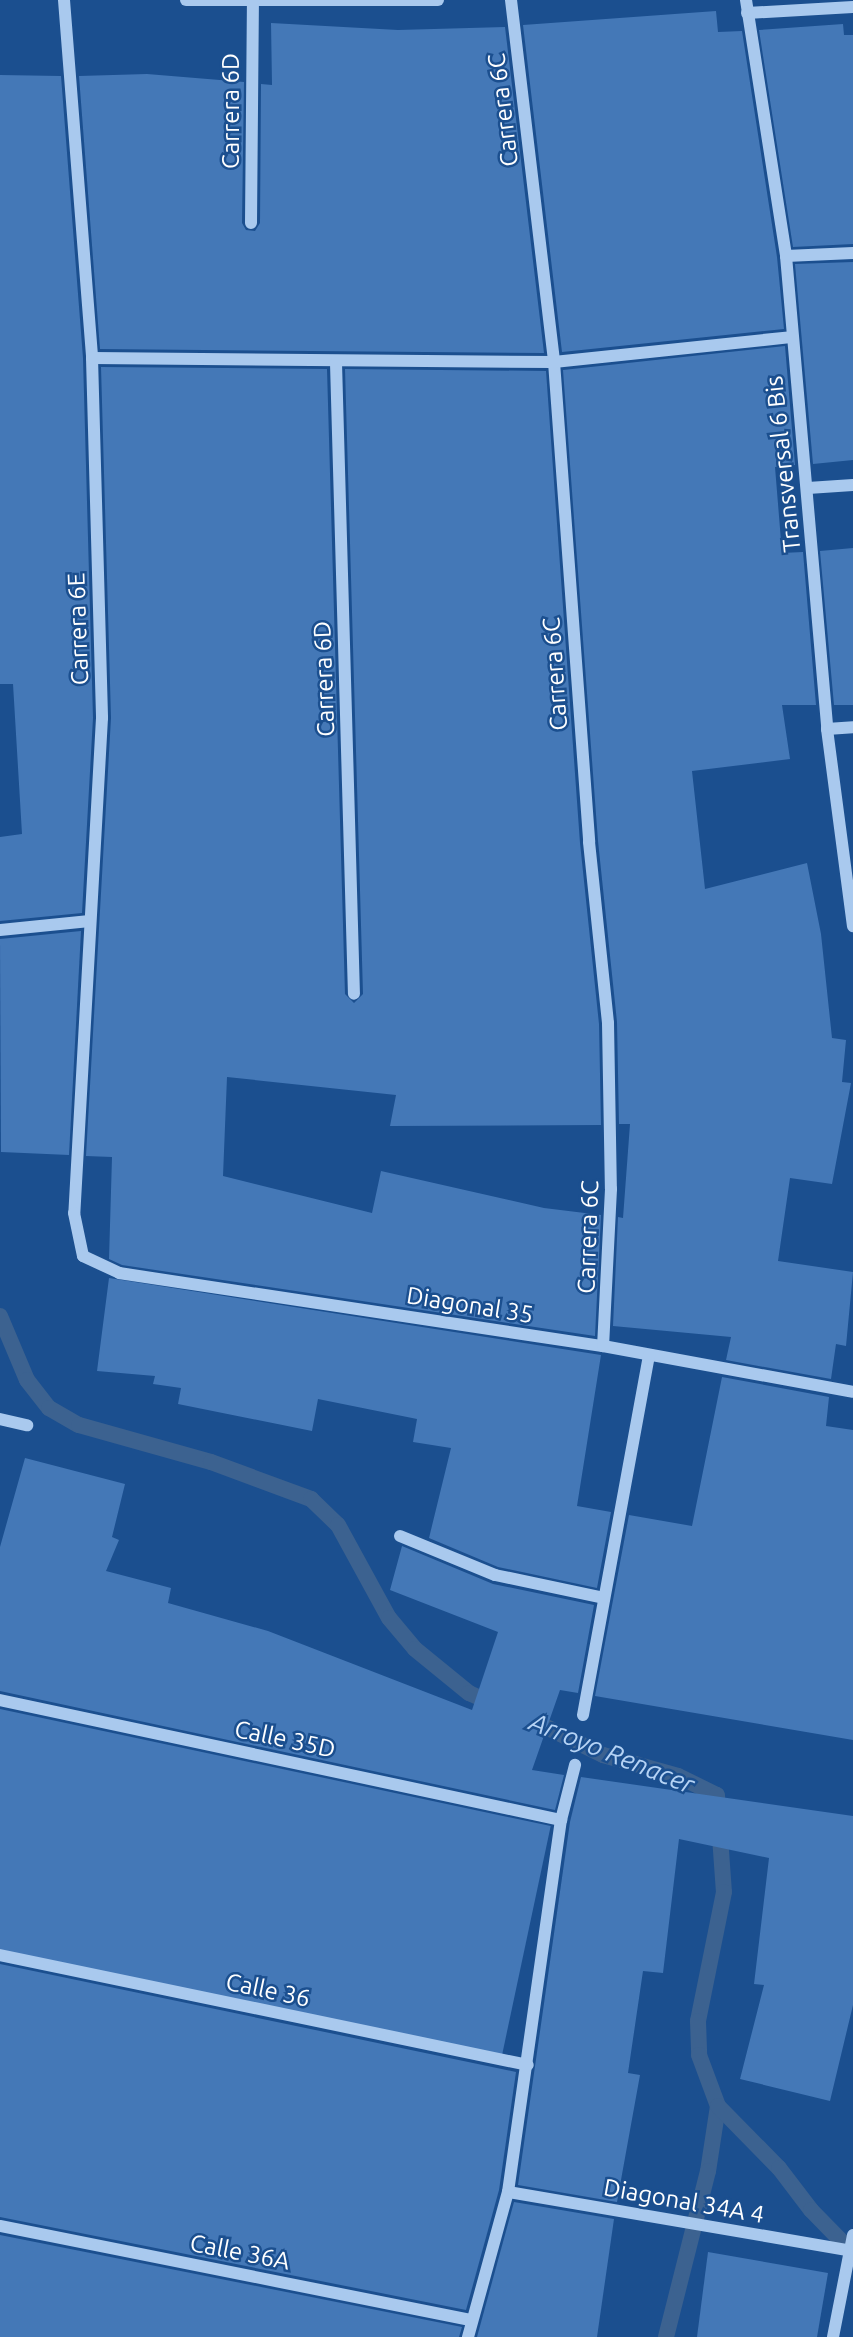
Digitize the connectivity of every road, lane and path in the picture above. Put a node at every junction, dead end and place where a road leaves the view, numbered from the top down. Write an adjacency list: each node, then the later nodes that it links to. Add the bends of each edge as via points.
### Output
1 (64, 0): 12 (street, Carrera 6E)
2 (186, 0): 5 (street)
3 (438, 0): 5 (street)
4 (511, 0): 13 (street, Carrera 6C)
5 (253, 2): 8 (street, Carrera 6D)
6 (747, 6): 7 (street); 10 (street, Transversal 6 Bis)
7 (853, 7)
8 (251, 223)
9 (853, 253): 10 (street)
10 (786, 256): 11 (street, Transversal 6 Bis)
11 (791, 337): 13 (street); 16 (street, Transversal 6 Bis)
12 (92, 358): 14 (street); 19 (street, Carrera 6E, via 102,718)
13 (554, 362): 14 (street); 24 (street, Carrera 6C, via 589,842 608,1023 611,1189)
14 (336, 363): 22 (street, Carrera 6D)
15 (853, 485): 16 (street)
16 (808, 488): 18 (street, Transversal 6 Bis)
17 (853, 727): 18 (street)
18 (827, 729): 20 (street, Transversal 6 Bis)
19 (90, 920): 21 (street); 23 (street, Carrera 6E, via 74,1213)
20 (853, 926)
21 (0, 930)
22 (354, 994)
23 (83, 1256): 24 (street, Diagonal 35, via 119,1273)
24 (603, 1346): 25 (street, Diagonal 35)
25 (649, 1355): 26 (street, Diagonal 35); 30 (street)
26 (853, 1392)
27 (0, 1419): 28 (street)
28 (27, 1424)
29 (400, 1536): 30 (street, via 495,1574)
30 (604, 1598): 32 (street)
31 (0, 1700): 34 (street, Calle 35D)
32 (583, 1714)
33 (575, 1765): 34 (street)
34 (561, 1819): 36 (street)
35 (0, 1955): 36 (street, Calle 36)
36 (528, 2065): 37 (street)
37 (508, 2192): 40 (street, Diagonal 34A 4); 41 (street)
38 (0, 2226): 41 (street, Calle 36A)
39 (853, 2235): 40 (street)
40 (852, 2251): 43 (street)
41 (472, 2320): 42 (street)
42 (468, 2337)
43 (833, 2337)

